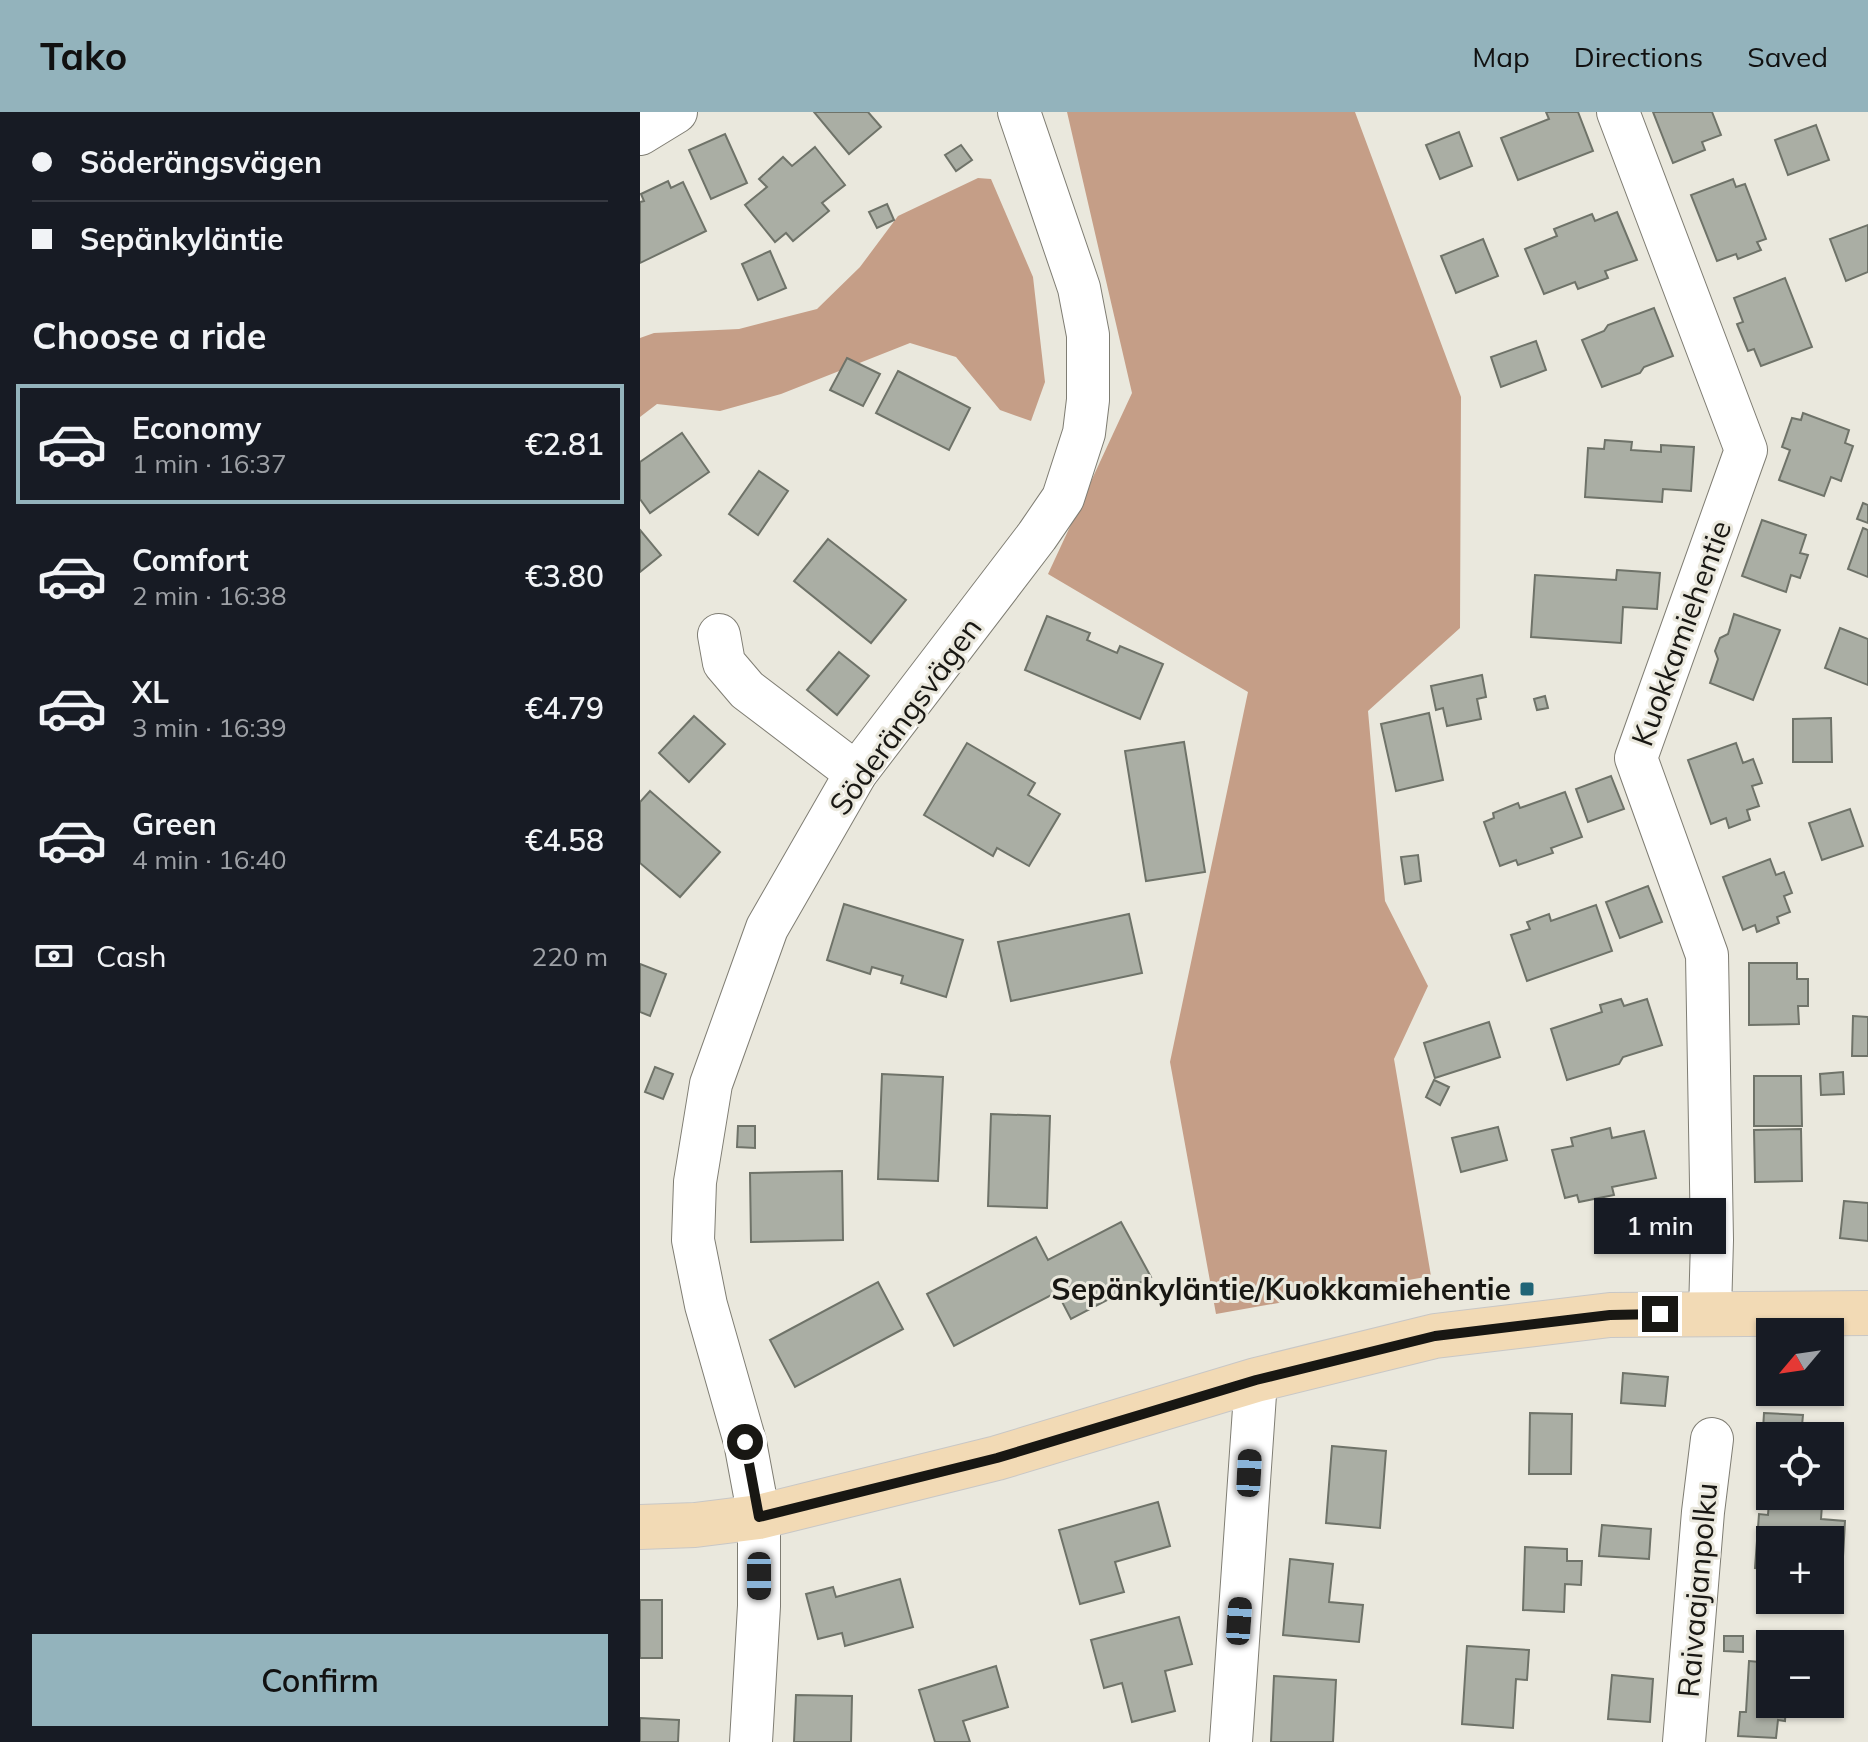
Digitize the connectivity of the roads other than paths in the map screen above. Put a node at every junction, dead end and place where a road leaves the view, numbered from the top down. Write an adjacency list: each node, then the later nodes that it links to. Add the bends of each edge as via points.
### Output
1 (676, 112): 4 (street)
2 (1019, 112): 6 (street, Söderängsvägen, via 1079,288 1088,335 1084,433 1063,498)
3 (1618, 112): 7 (street, Kuokkamiehentie, via 1746,450 1636,758 1707,955)
4 (640, 134)
5 (719, 635): 6 (street, via 724,663 747,690)
6 (856, 773): 11 (street, Söderängsvägen, via 767,928 711,1084 695,1182 693,1240)
7 (1710, 1312): 8 (main road); 9 (main road, via 1610,1315 1435,1336)
8 (1867, 1314)
9 (1256, 1380): 11 (main road, via 997,1458); 14 (street)
10 (1712, 1439): 15 (street, Raivaajanpolku)
11 (759, 1517): 12 (main road); 13 (street, Söderängsvägen)
12 (640, 1527)
13 (751, 1742)
14 (1231, 1742)
15 (1684, 1742)

